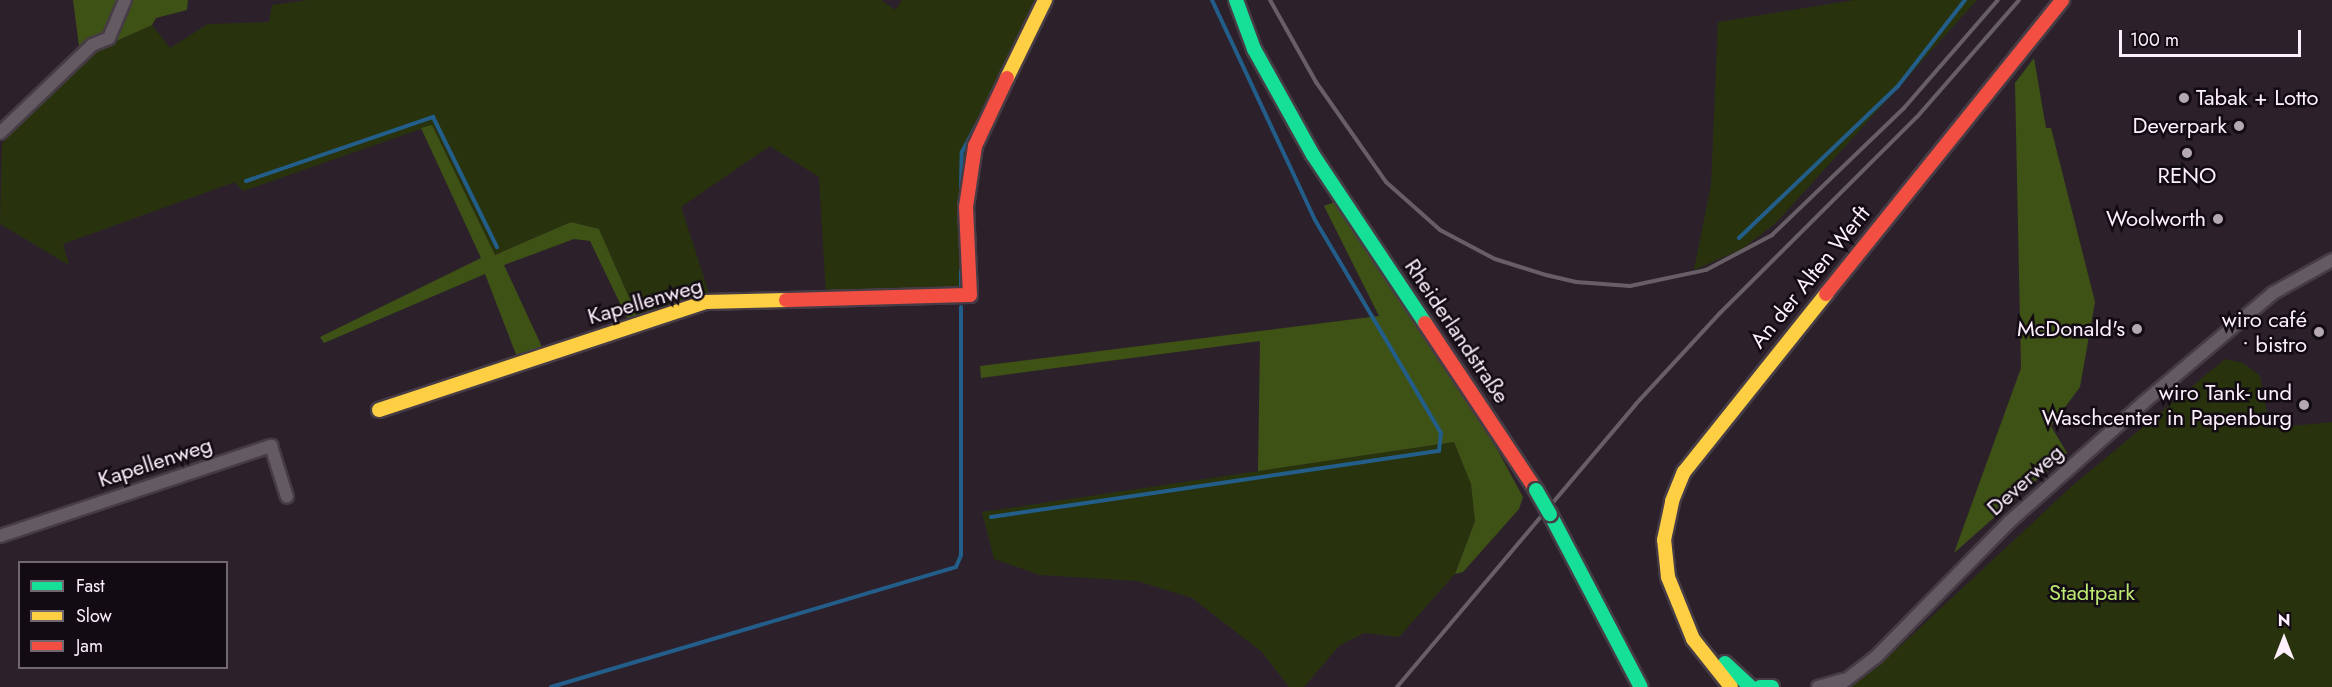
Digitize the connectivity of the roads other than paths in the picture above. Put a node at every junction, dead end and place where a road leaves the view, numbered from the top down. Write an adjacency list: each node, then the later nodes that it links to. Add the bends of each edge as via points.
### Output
1 (125, 0): 5 (street, via 109,38 92,45)
2 (1045, 0): 7 (street, Kapellenweg, via 975,146 966,207 970,295 705,302)
3 (1236, 0): 12 (street, Rheiderlandstraße, bridge, via 1254,49 1313,155 1536,490)
4 (2062, 0): 10 (street, An der Alten Werft, via 1684,472 1672,501 1664,540 1668,577)
5 (0, 133)
6 (2332, 260): 11 (street, Deverweg, via 2273,293 2143,403 2009,522 1876,657)
7 (379, 410)
8 (287, 497): 9 (street, Kapellenweg, via 272,446)
9 (0, 536)
10 (1680, 609): 13 (street, An der Alten Werft, via 1693,639); 14 (street, An der Alten Werft)
11 (1840, 683): 17 (street, Deverweg)
12 (1641, 687)
13 (1731, 687)
14 (1751, 687)
15 (1760, 687): 16 (street)
16 (1772, 687)
17 (1818, 687)

